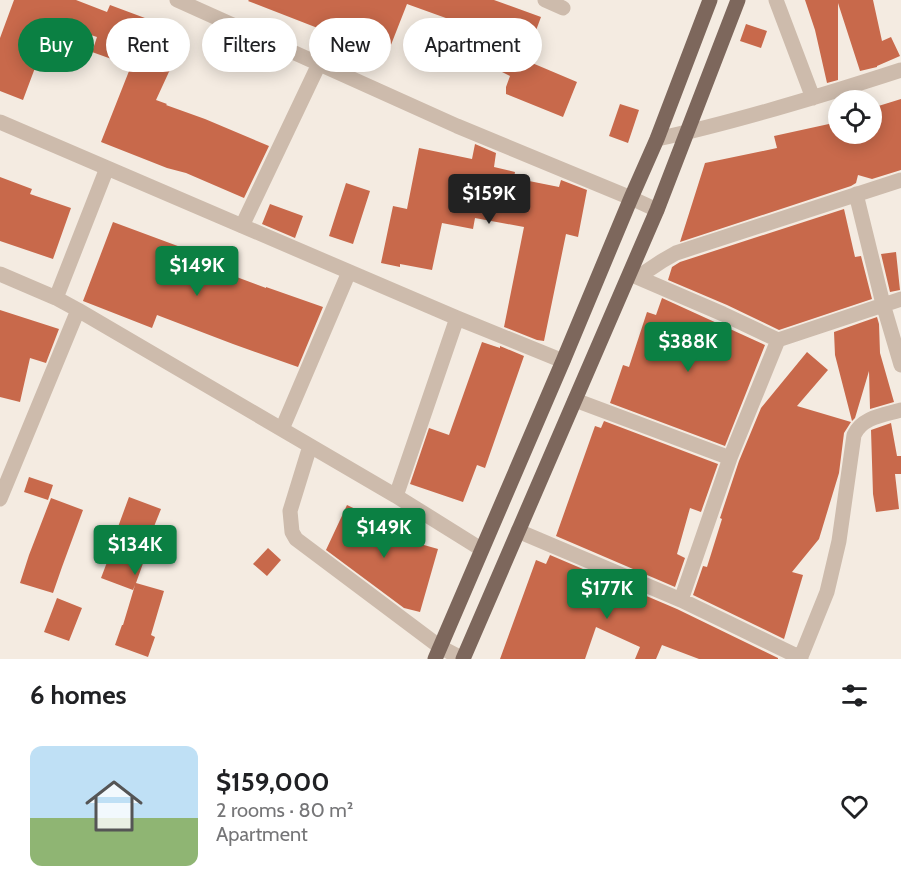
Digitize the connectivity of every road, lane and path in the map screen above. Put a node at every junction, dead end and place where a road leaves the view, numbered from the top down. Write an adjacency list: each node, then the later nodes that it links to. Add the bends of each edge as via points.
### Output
1 (177, 0): 7 (street)
2 (545, 0): 6 (street)
3 (710, 0): 14 (main road)
4 (738, 0): 13 (main road)
5 (776, 0): 11 (street)
6 (563, 8)
7 (309, 59)
8 (901, 70): 11 (street)
9 (315, 72): 20 (street)
10 (337, 72): 18 (street)
11 (813, 98): 13 (street)
12 (0, 122): 15 (street)
13 (686, 133): 14 (street); 19 (main road)
14 (657, 139): 18 (main road)
15 (106, 168): 20 (street); 24 (street)
16 (901, 180): 17 (street)
17 (856, 194): 23 (street, via 676,254); 26 (street)
18 (631, 198): 19 (street); 30 (main road)
19 (657, 210): 23 (main road)
20 (242, 226): 21 (street)
21 (349, 272): 28 (street); 34 (street)
22 (0, 274): 24 (street)
23 (634, 275): 29 (street); 32 (main road)
24 (56, 298): 27 (street)
25 (901, 299): 26 (street)
26 (883, 304): 29 (street); 31 (street)
27 (78, 310): 34 (street); 38 (street)
28 (457, 318): 30 (street); 37 (street)
29 (778, 339): 36 (street)
30 (563, 361): 40 (main road)
31 (901, 365)
32 (575, 400): 36 (street); 39 (main road)
33 (901, 410): 43 (street, via 864,422 854,435 839,541 827,592)
34 (282, 429): 35 (street)
35 (310, 446): 37 (street); 42 (street, via 290,511 296,539)
36 (730, 458): 41 (street)
37 (396, 496): 40 (street)
38 (0, 499)
39 (518, 531): 41 (street); 44 (main road)
40 (481, 549): 42 (main road)
41 (681, 600): 43 (street)
42 (438, 653): 44 (street)
43 (801, 658)
44 (463, 659)

